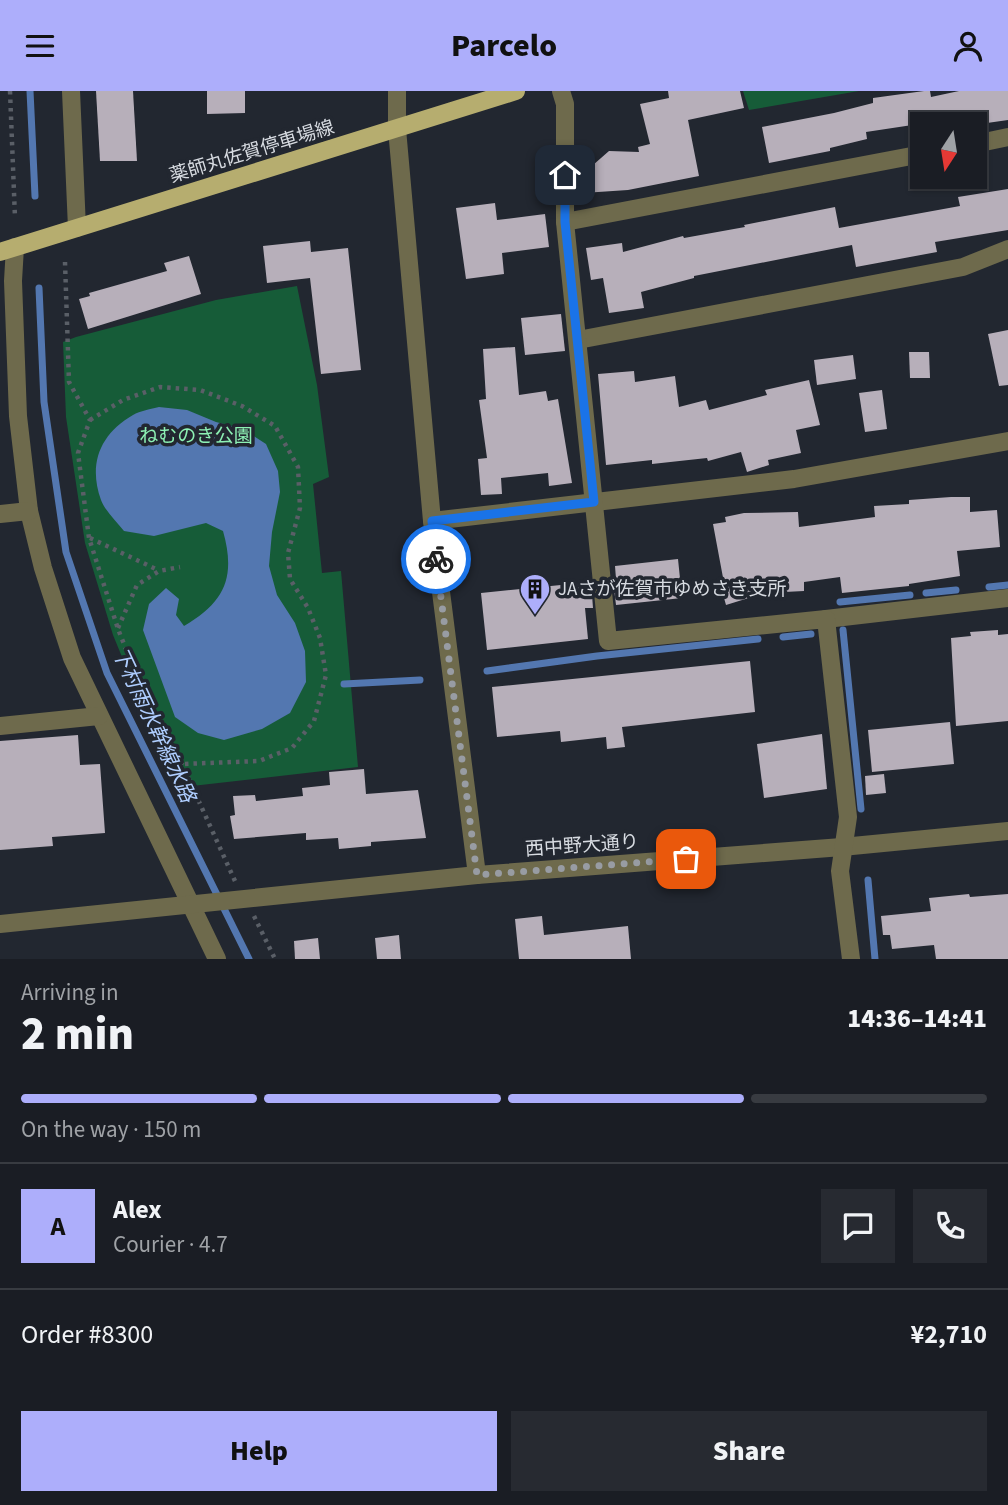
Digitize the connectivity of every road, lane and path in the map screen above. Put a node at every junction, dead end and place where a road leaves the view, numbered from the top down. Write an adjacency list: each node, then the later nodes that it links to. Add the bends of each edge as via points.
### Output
1 (10, 91): 10 (path)
2 (71, 91): 12 (street)
3 (397, 91): 6 (street)
4 (516, 91): 6 (main road, 薬師丸佐賀停車場線)
5 (561, 91): 11 (street, via 565,104)
6 (397, 129): 12 (main road, 薬師丸佐賀停車場線); 22 (street)
7 (1008, 137): 8 (street)
8 (987, 141)
9 (910, 156): 11 (street)
10 (15, 218)
11 (565, 222): 16 (street)
12 (71, 230): 14 (main road, 薬師丸佐賀停車場線)
13 (1008, 249): 16 (street, via 963,267)
14 (8, 250): 20 (street)
15 (65, 262): 17 (path, via 69,383)
16 (578, 340): 19 (street)
17 (90, 420): 23 (path, via 78,453); 31 (path, via 123,400 160,387 200,390 242,406 275,426 298,467 300,508 288,553 290,579 320,638 326,675 314,721 292,748 259,761)
18 (1008, 441): 19 (street, via 794,479)
19 (594, 502): 22 (street); 27 (street, via 608,641)
20 (29, 511): 21 (street); 29 (street, via 72,658)
21 (0, 514)
22 (432, 521): 34 (street)
23 (89, 538): 25 (path); 28 (path)
24 (180, 568): 25 (path)
25 (159, 571): 28 (path, via 137,585)
26 (1008, 598): 27 (street)
27 (826, 619): 33 (street, via 848,817)
28 (118, 629): 31 (path, via 147,702)
29 (99, 716): 30 (street); 36 (street)
30 (0, 726)
31 (182, 764): 35 (path)
32 (1008, 831): 33 (street, 西中野大通り)
33 (842, 847): 34 (street, 西中野大通り); 40 (street, via 840,871)
34 (477, 875): 35 (street, 西中野大通り)
35 (243, 899): 36 (street, 西中野大通り); 39 (path)
36 (191, 904): 37 (street); 38 (street)
37 (0, 924)
38 (217, 959)
39 (275, 959)
40 (851, 959)

